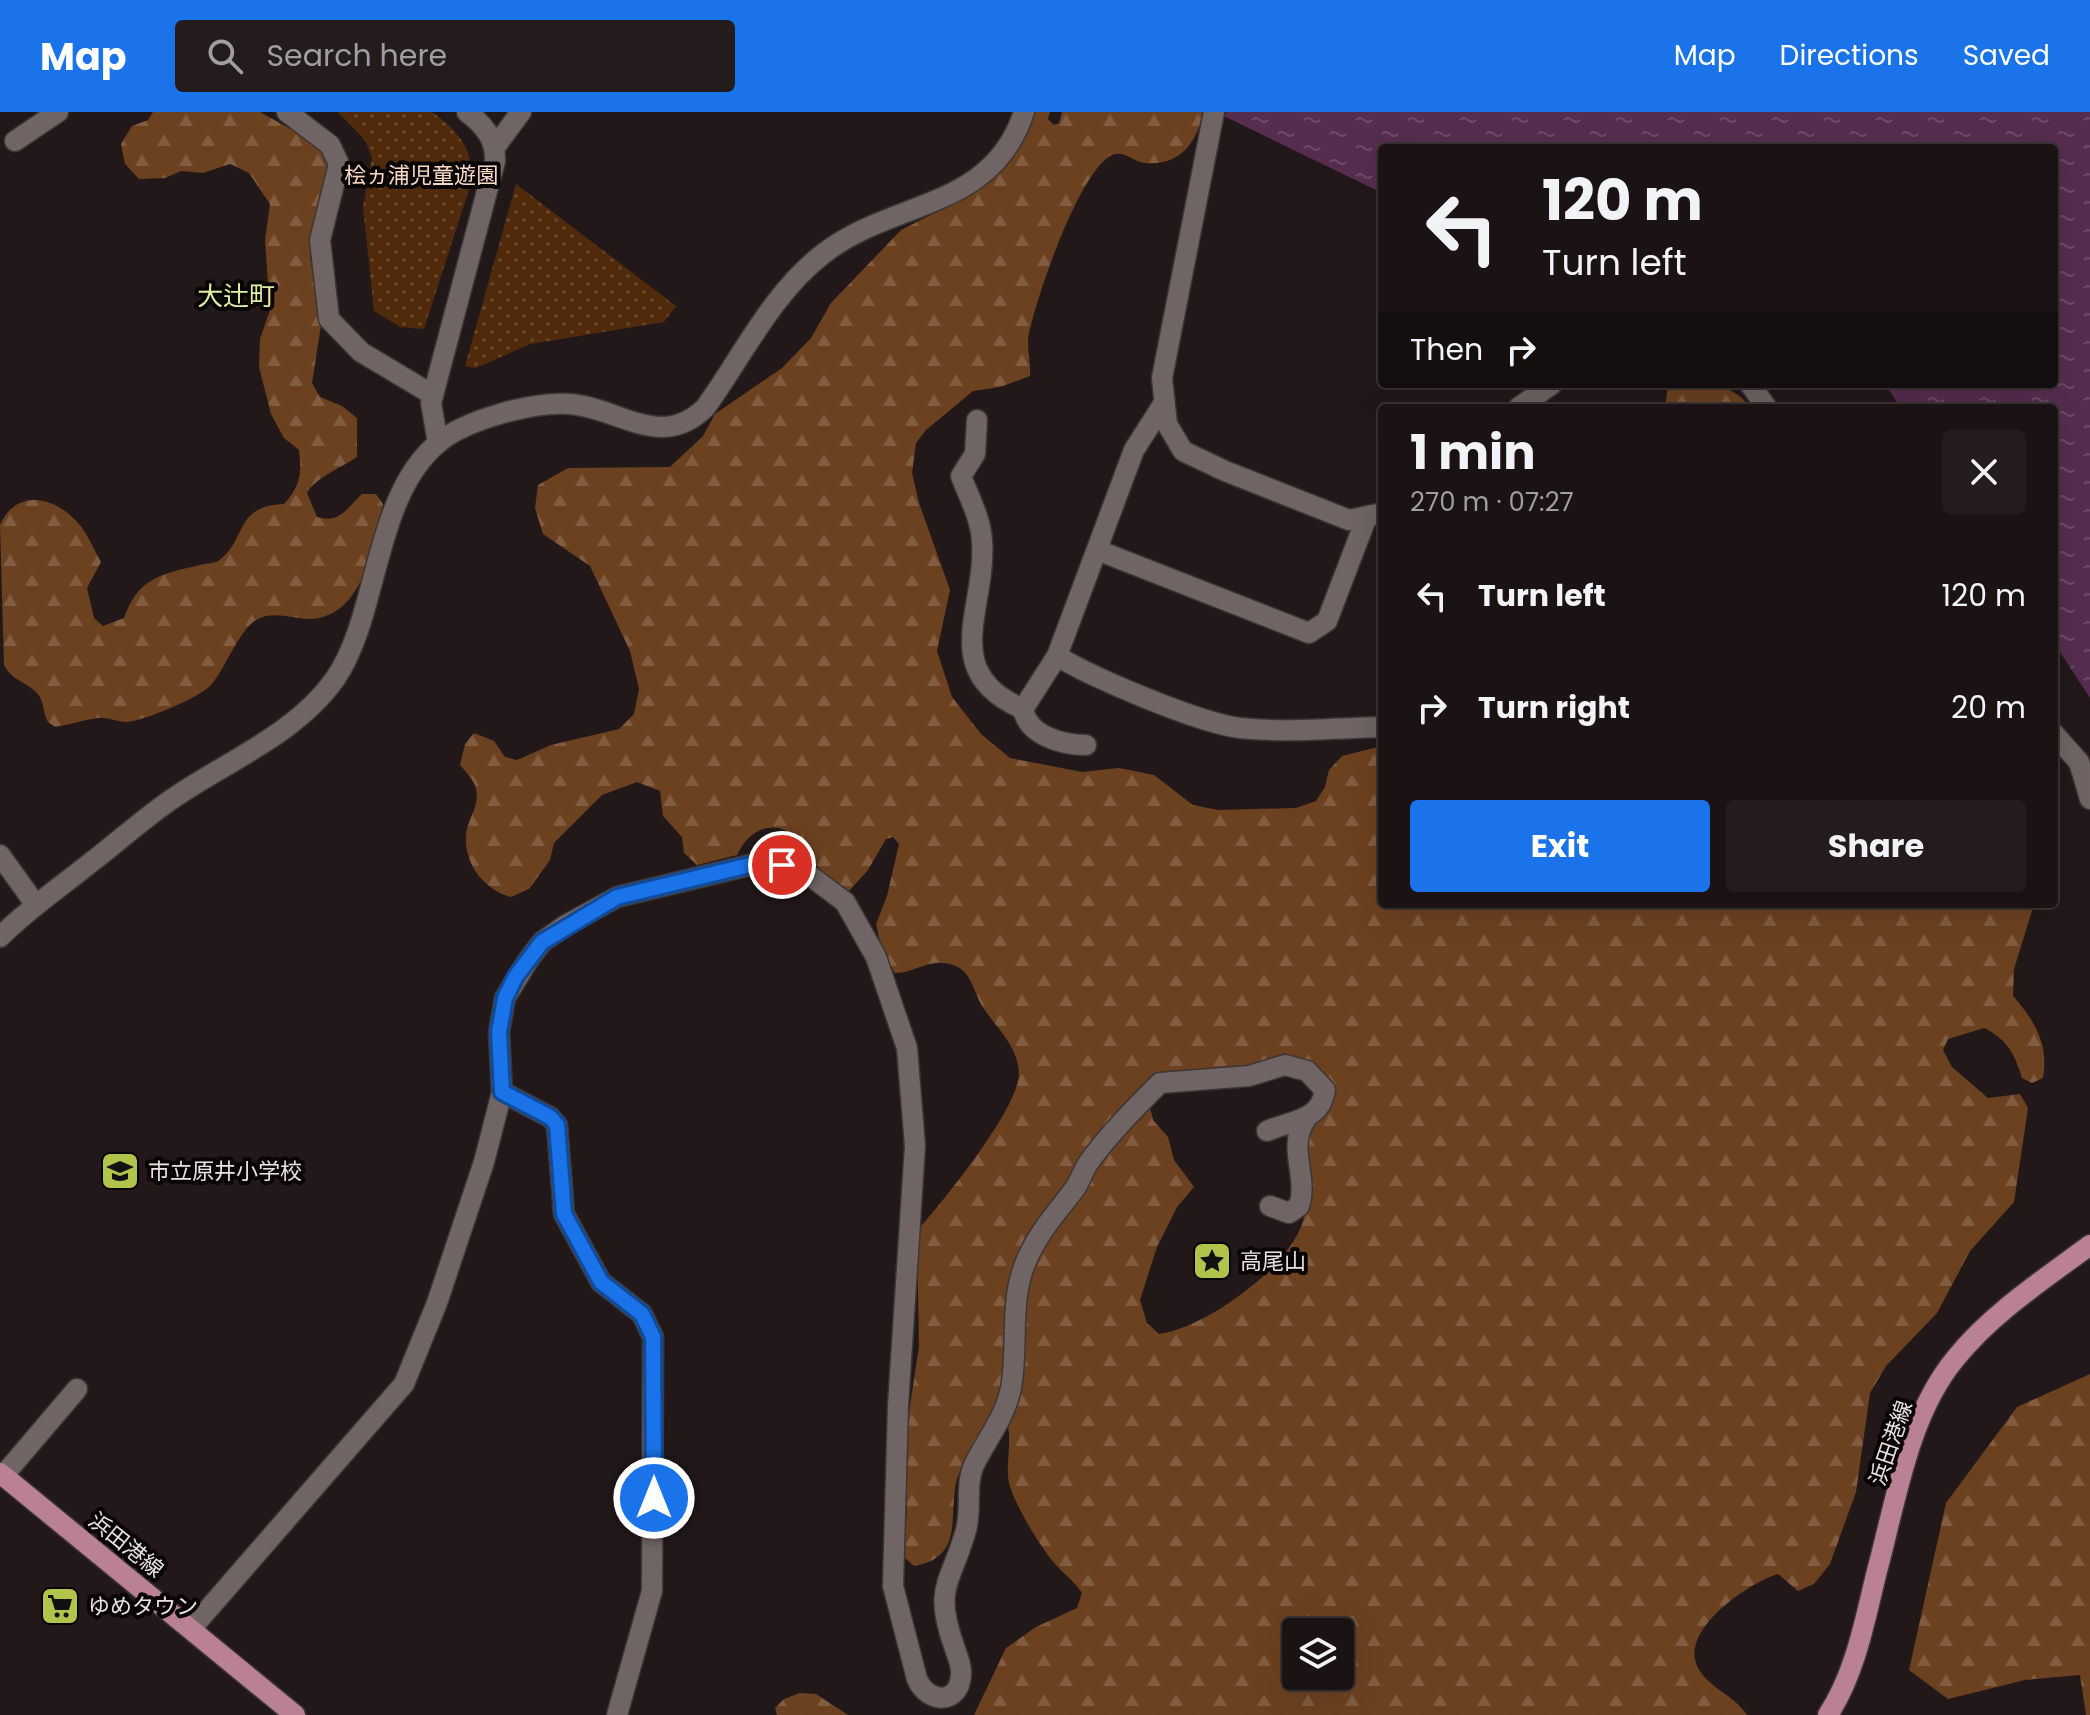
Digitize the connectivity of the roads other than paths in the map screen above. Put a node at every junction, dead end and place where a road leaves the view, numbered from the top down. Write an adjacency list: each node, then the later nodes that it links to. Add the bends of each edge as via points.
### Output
1 (58, 112): 7 (street)
2 (287, 112): 10 (street, via 330,145 339,164 320,240 329,319 361,352)
3 (467, 112): 8 (street)
4 (521, 112): 8 (street)
5 (1024, 112): 14 (street, via 1004,153 980,179 823,253 793,285 694,419 681,427 654,427 573,404 542,405 466,427)
6 (1214, 112): 11 (street, via 1162,378)
7 (15, 141)
8 (495, 147): 10 (street)
9 (1546, 388): 12 (street)
10 (433, 395): 14 (street)
11 (1164, 403): 15 (street, via 1173,439 1198,459 1349,520); 16 (street, via 1134,450)
12 (1524, 404)
13 (977, 420): 18 (street, via 975,454 961,476 982,539 970,651 984,680)
14 (438, 443): 24 (street, via 407,484 389,523 349,651 336,678 316,701 172,799)
15 (1374, 516): 16 (street, via 1327,621 1309,633)
16 (1097, 550): 17 (street)
17 (1057, 656): 18 (street); 19 (street, via 1075,668 1237,728)
18 (1023, 709): 21 (street, via 1041,733 1061,744)
19 (1378, 727)
20 (2058, 738): 22 (street, via 2079,762)
21 (1086, 745)
22 (2090, 799)
23 (0, 855): 24 (street)
24 (36, 905): 25 (street)
25 (0, 937)
26 (502, 1092): 27 (street, via 499,1032 505,998 542,942 566,925 617,897 750,865 782,865 805,872 845,902 876,957 908,1062 915,1146 893,1586 923,1692 932,1698 954,1691 962,1671 945,1620 943,1593 966,1530 970,1476 1001,1421 1010,1391 1022,1271 1055,1211 1088,1164 1160,1083 1249,1076 1285,1065 1307,1071 1325,1090 1318,1109); 33 (street, via 437,1303 404,1384); 35 (street, via 557,1125 564,1214 601,1282 642,1314 653,1337 652,1591)
27 (1306, 1119): 28 (street); 29 (street, via 1297,1145 1299,1206 1289,1213)
28 (1267, 1131)
29 (1270, 1206)
30 (2090, 1245): 36 (main road, 浜田港線, via 1985,1326 1953,1361 1927,1406 1907,1458 1854,1659)
31 (77, 1389): 32 (street)
32 (2, 1474): 33 (main road, 浜田港線)
33 (191, 1629): 34 (main road, 浜田港線)
34 (295, 1715)
35 (617, 1715)
36 (1828, 1715)

